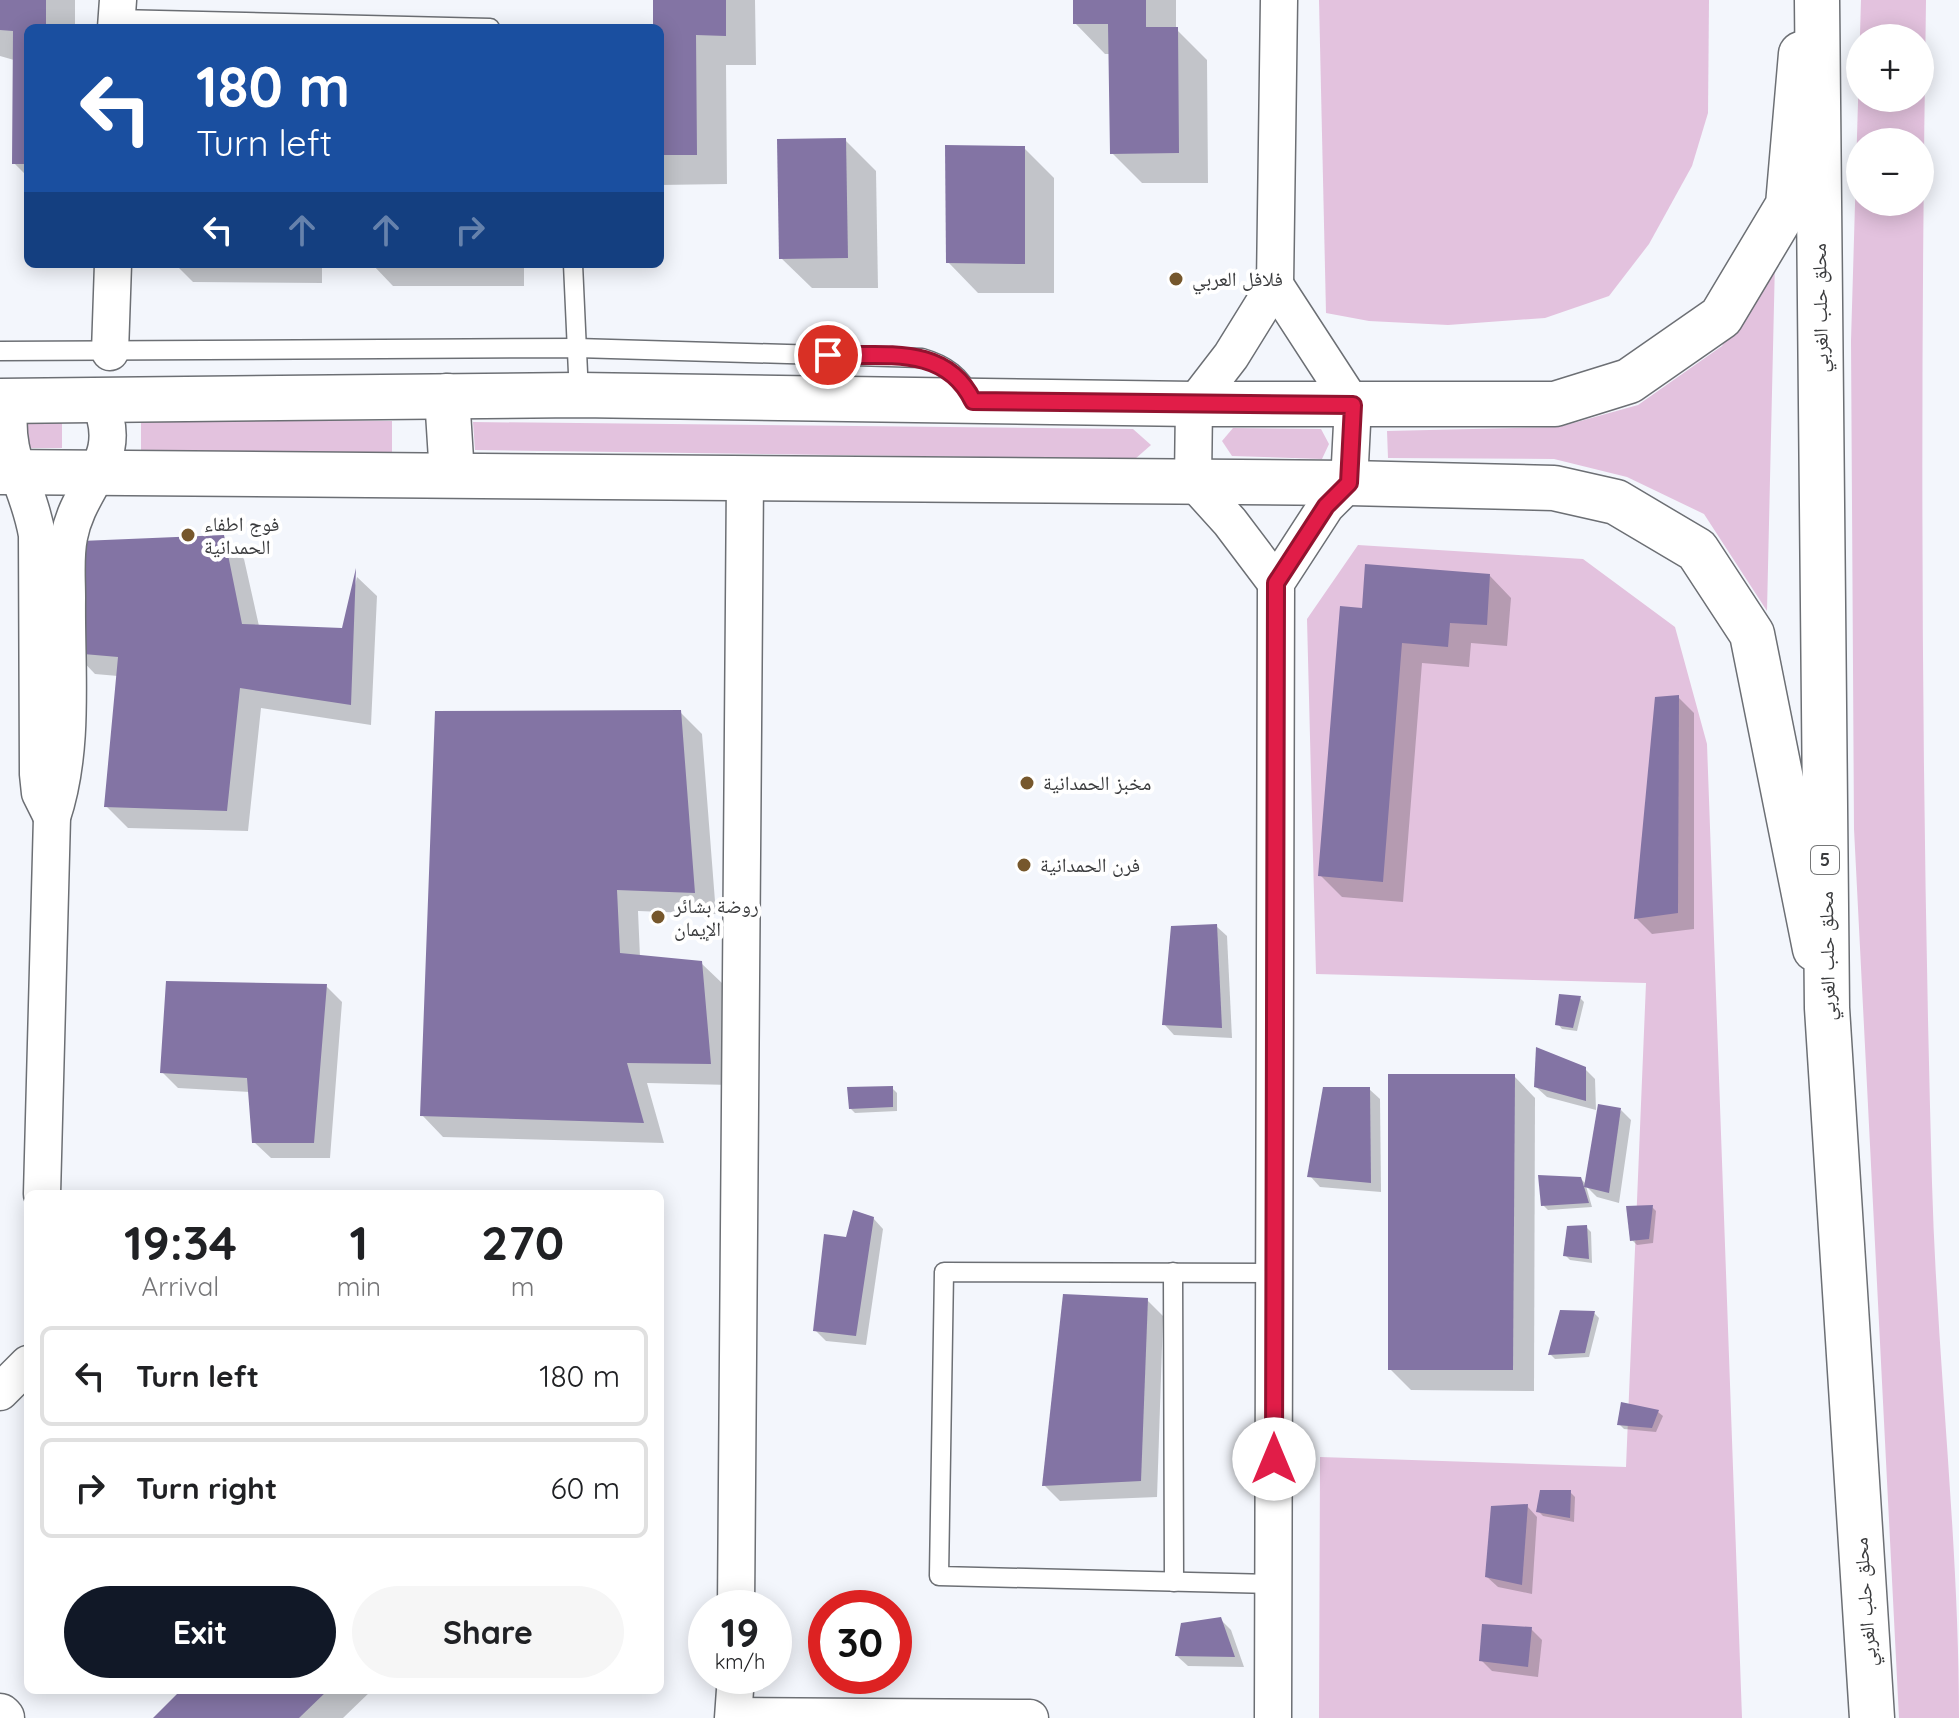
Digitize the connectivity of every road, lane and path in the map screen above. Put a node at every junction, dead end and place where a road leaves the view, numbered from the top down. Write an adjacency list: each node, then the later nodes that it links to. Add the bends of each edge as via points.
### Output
1 (1279, 0): 8 (street)
2 (1805, 0): 18 (main road, via 1788,205 1721,317 1629,381 1555,404)
3 (1817, 0): 27 (main road, محلق حلب الغربي / 5)
4 (117, 16): 5 (lane)
5 (366, 24)
6 (113, 268): 11 (street)
7 (573, 268): 9 (lane)
8 (1275, 285): 17 (street); 18 (street)
9 (577, 348): 11 (lane); 12 (lane); 16 (lane, via 922,358 956,375)
10 (0, 351): 11 (lane)
11 (110, 352)
12 (579, 395): 13 (main road); 16 (main road)
13 (447, 396): 15 (main road); 21 (main road)
14 (5, 401): 15 (main road); 20 (street)
15 (99, 401): 19 (street, via 109,435)
16 (973, 401): 17 (main road)
17 (1194, 404): 18 (main road); 23 (street)
18 (1353, 405): 24 (street)
19 (100, 470): 20 (main road); 21 (main road); 26 (street, via 79,503 68,541 64,772)
20 (7, 472): 26 (street, via 30,502 37,535 38,774)
21 (452, 475): 22 (main road)
22 (745, 478): 23 (main road); 35 (street)
23 (1193, 481): 24 (main road); 25 (street)
24 (1349, 483): 25 (street, via 1326,506); 27 (main road, via 1554,488 1616,502 1697,550 1752,634)
25 (1276, 583): 30 (street)
26 (52, 817): 28 (street)
27 (1827, 1008): 40 (main road, محلق حلب الغربي / 5)
28 (42, 1190)
29 (1173, 1272): 30 (lane); 33 (lane); 33 (lane, via 944,1272 939,1576)
30 (1275, 1273): 34 (street)
31 (24, 1368): 32 (street)
32 (0, 1392)
33 (1174, 1582): 34 (lane)
34 (1273, 1584): 39 (street)
35 (736, 1590)
36 (735, 1694): 37 (street)
37 (734, 1717): 38 (street)
38 (1030, 1718)
39 (1273, 1718)
40 (1872, 1718)

